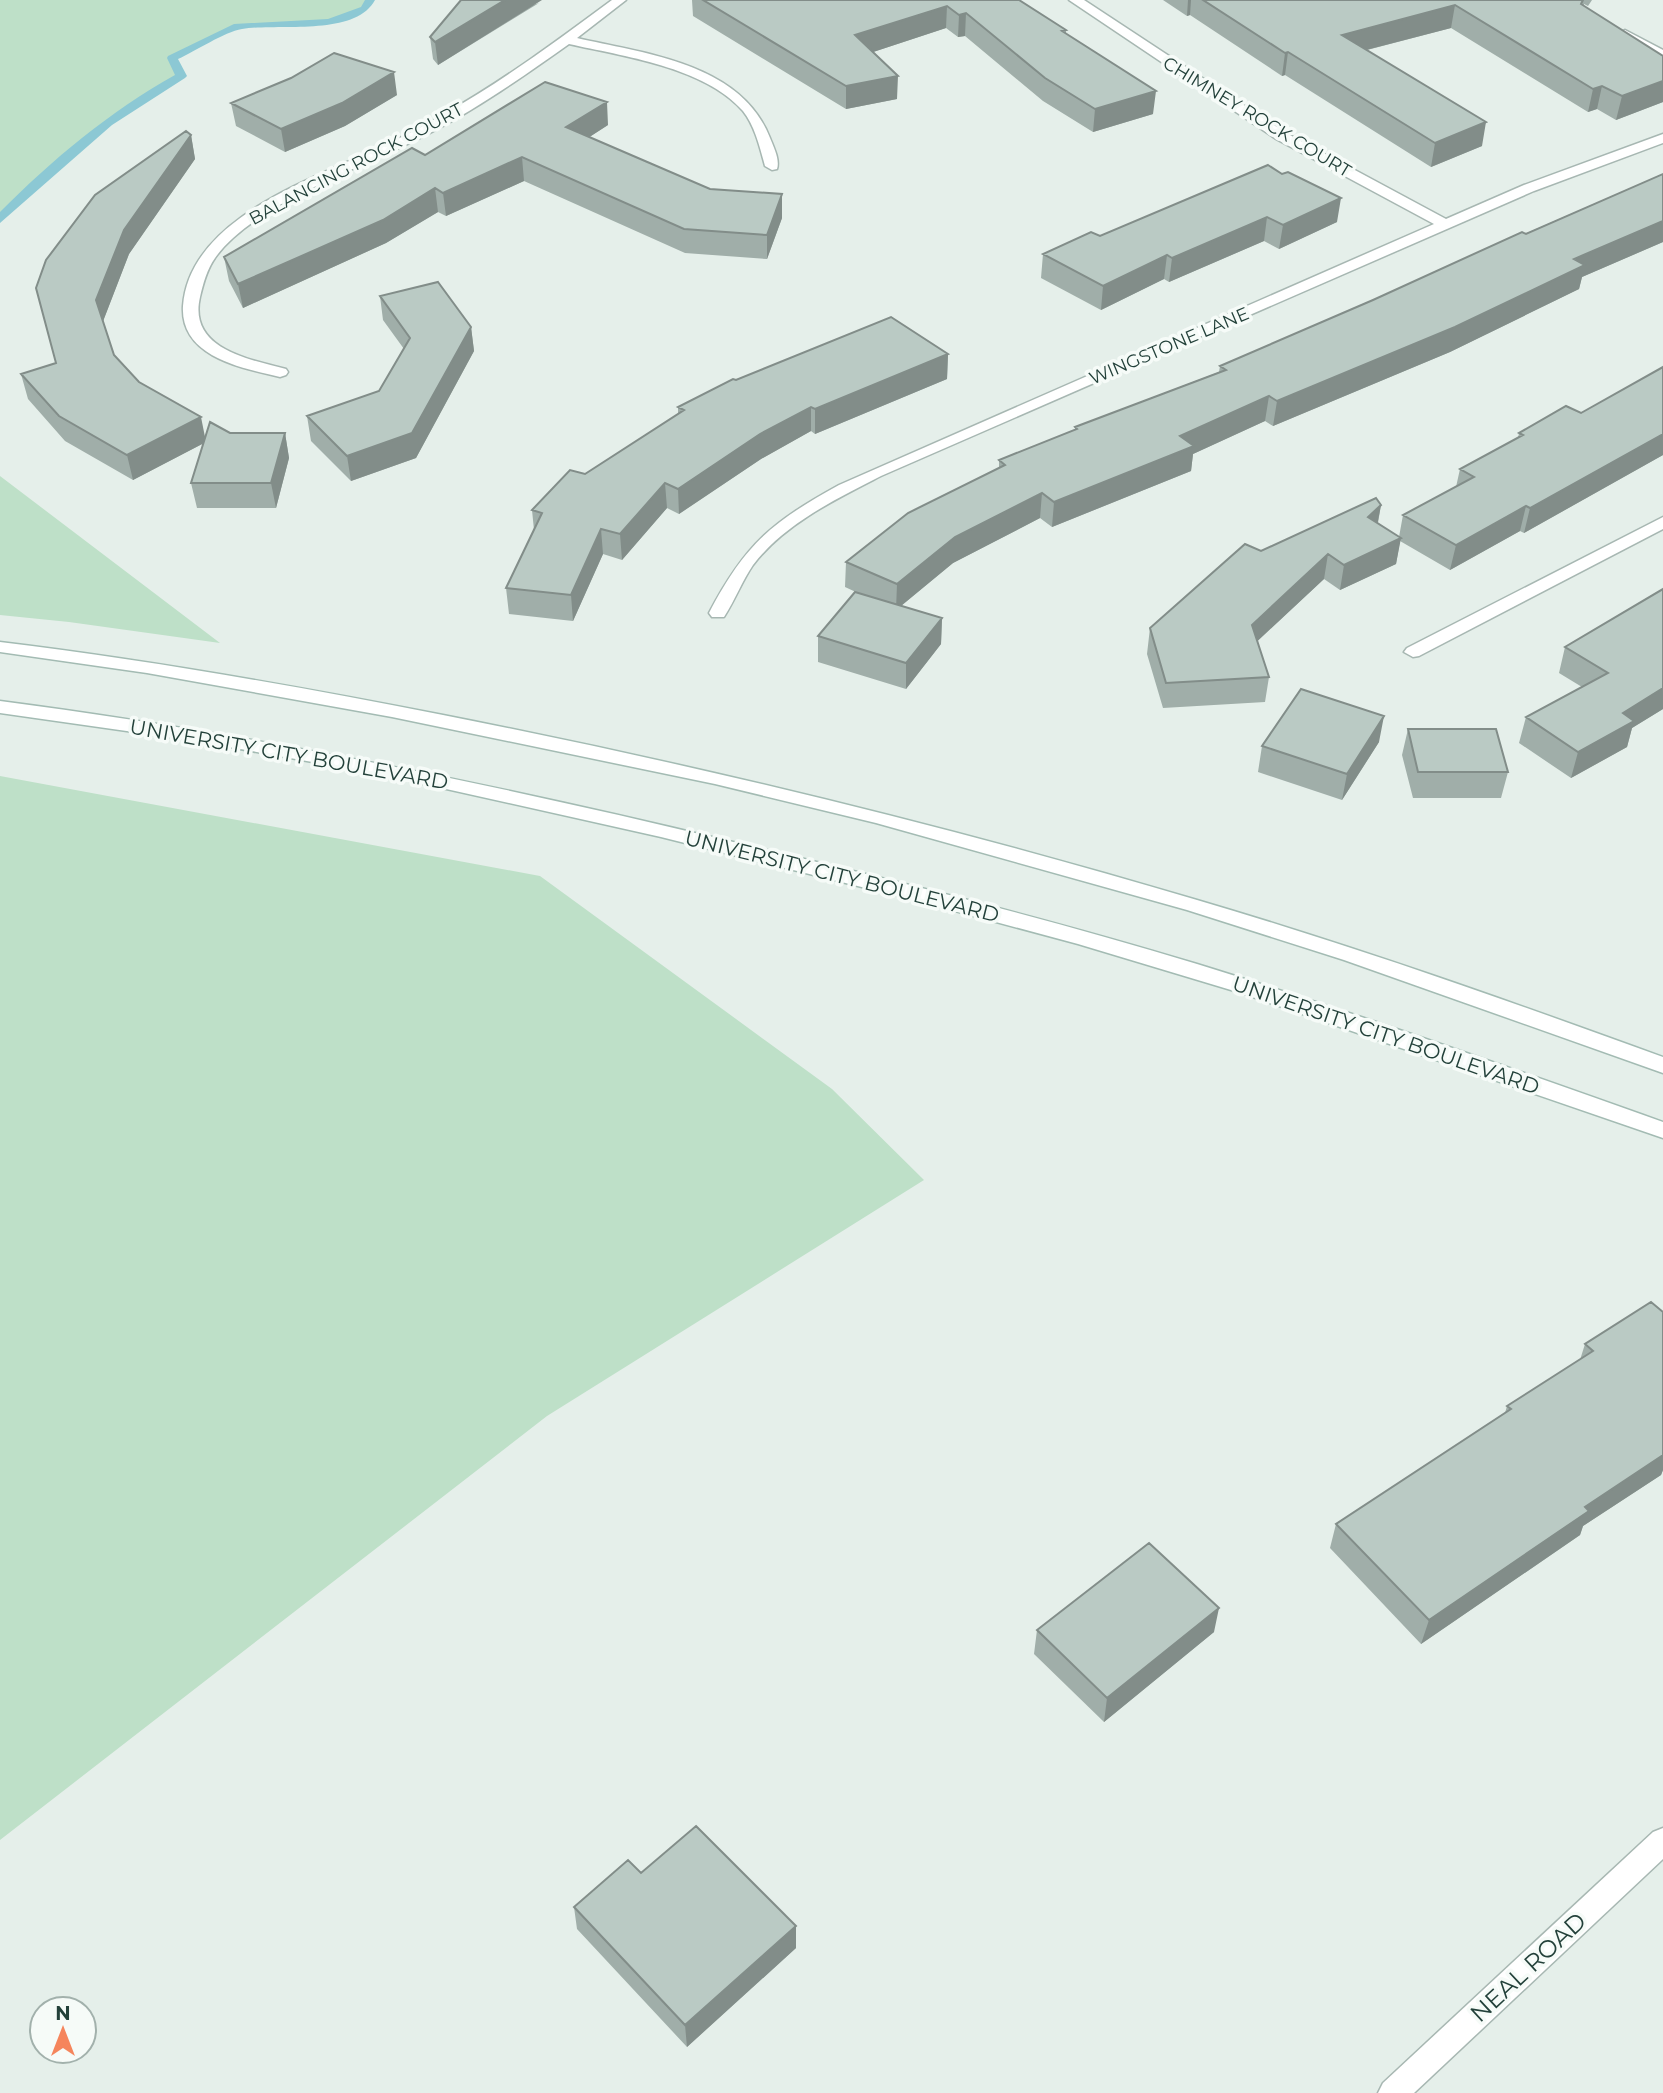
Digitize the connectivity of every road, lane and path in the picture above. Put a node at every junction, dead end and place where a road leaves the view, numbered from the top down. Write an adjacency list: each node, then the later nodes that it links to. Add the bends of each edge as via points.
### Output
1 (620, 0): 4 (street, BALANCING ROCK COURT)
2 (1075, 0): 8 (street, CHIMNEY ROCK COURT, via 1282,136)
3 (1617, 30): 5 (street)
4 (567, 40): 7 (street, via 667,64 730,94 749,110); 9 (street, BALANCING ROCK COURT, via 426,130 265,207 212,251 195,282 192,326 204,343 240,362)
5 (1663, 55)
6 (1663, 138): 8 (street, WINGSTONE LANE)
7 (772, 166)
8 (1445, 224): 11 (street, WINGSTONE LANE, via 888,467 818,502 760,546)
9 (281, 372)
10 (1663, 522): 13 (street)
11 (718, 612)
12 (0, 647): 15 (street, via 124,663 475,726 656,762 819,802 1206,908)
13 (1413, 652)
14 (0, 707): 16 (street, UNIVERSITY CITY BOULEVARD, via 303,752 575,809 957,904 1199,972)
15 (1663, 1065)
16 (1663, 1130)
17 (1663, 1841): 18 (street, NEAL ROAD)
18 (1393, 2093)

